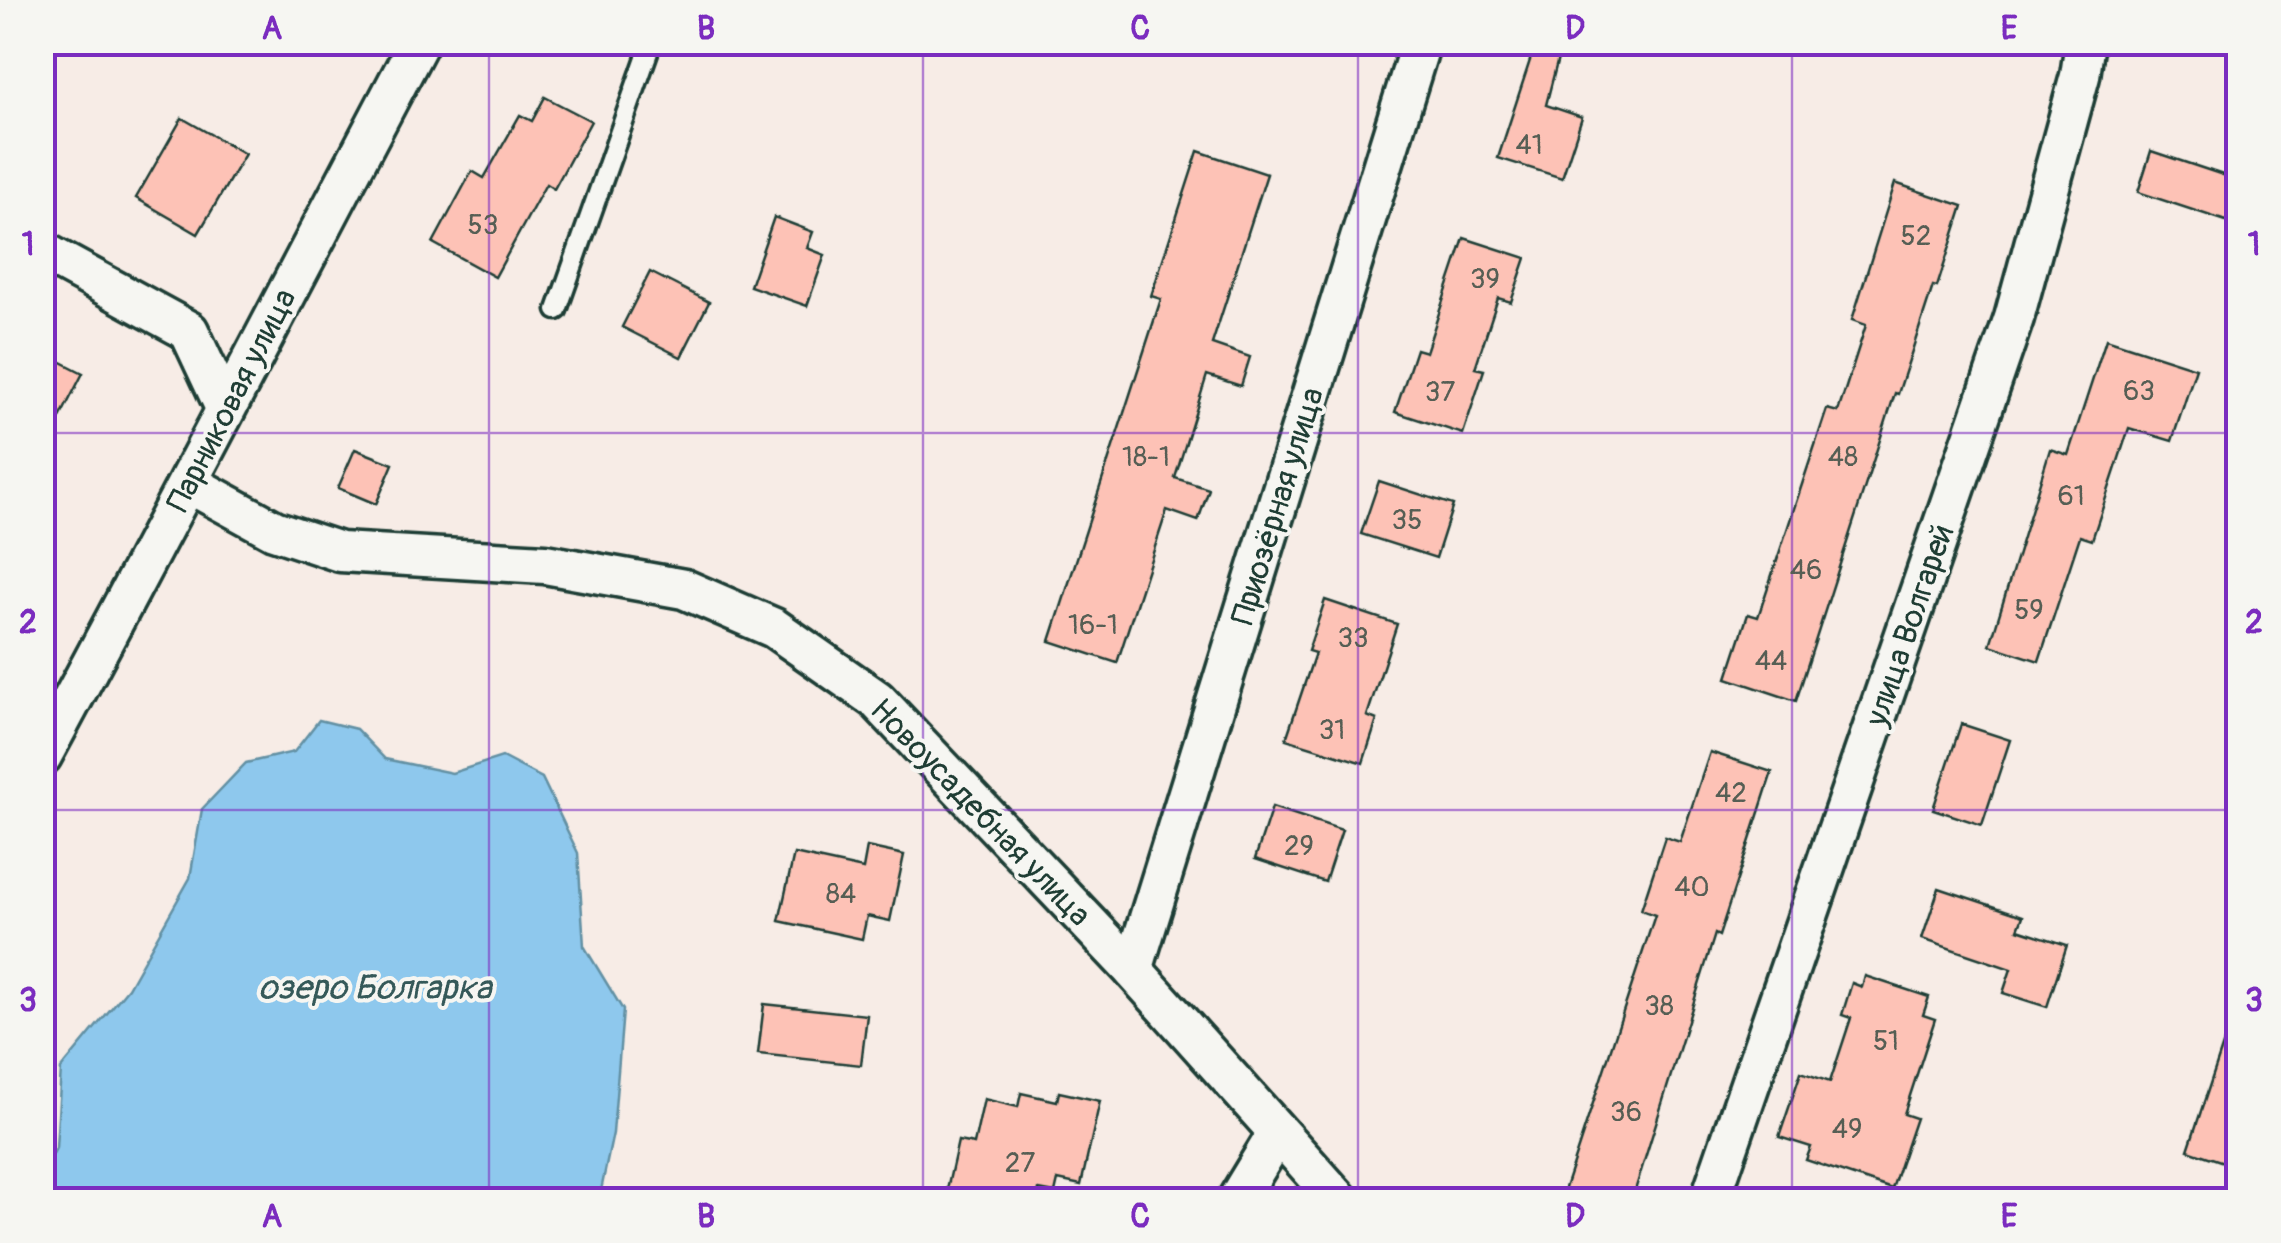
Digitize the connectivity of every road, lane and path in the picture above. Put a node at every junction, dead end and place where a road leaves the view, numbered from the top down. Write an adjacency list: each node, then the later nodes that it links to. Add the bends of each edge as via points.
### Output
1 (419, 42): 7 (street, Парниковая улица)
2 (648, 42): 6 (lane)
3 (1421, 42): 10 (street, Приозёрная улица)
4 (2085, 42): 14 (street, улица Волгарей, via 2014,318)
5 (42, 251): 7 (street, via 189,331)
6 (557, 310)
7 (224, 408): 8 (street, Парниковая улица)
8 (190, 484): 9 (street, Парниковая улица); 10 (street, Новоусадебная улица, via 274,530 340,552 545,564 684,588 774,628 877,700)
9 (42, 756)
10 (1133, 970): 11 (street, Новоусадебная улица)
11 (1277, 1134): 12 (street); 13 (street, Новоусадебная улица)
12 (1236, 1200)
13 (1339, 1200)
14 (1710, 1200)

